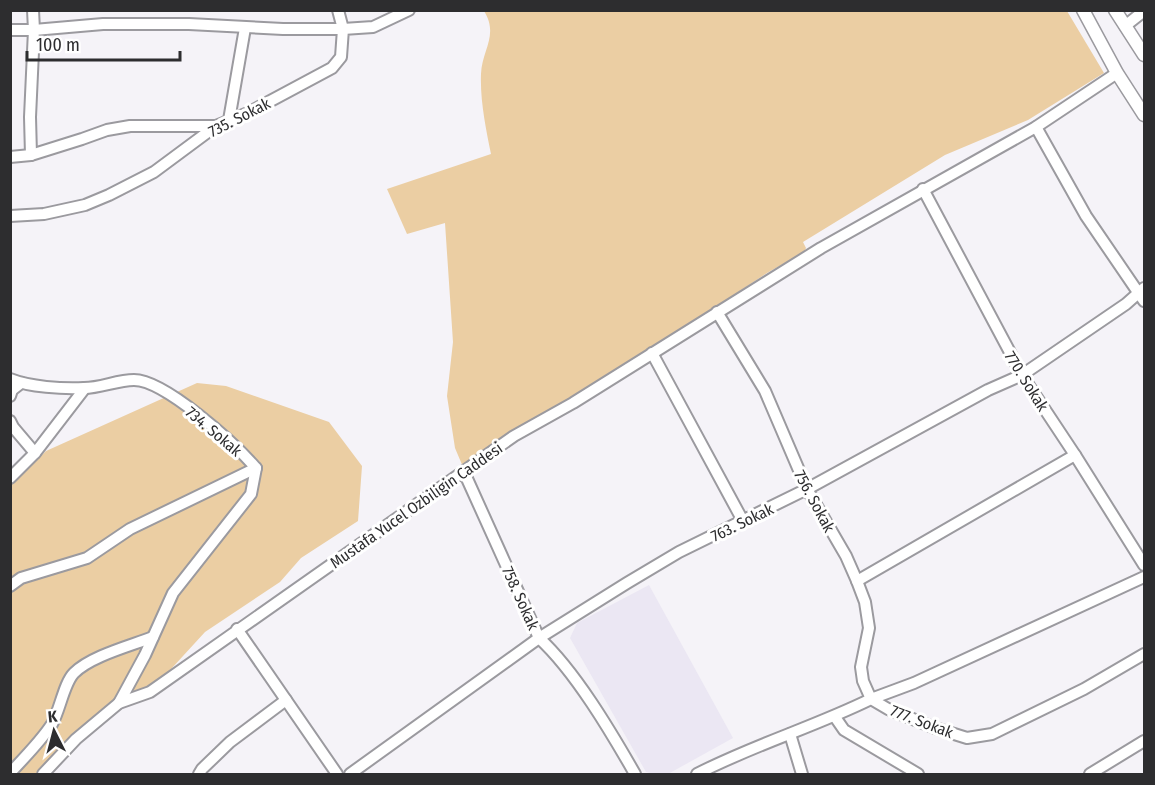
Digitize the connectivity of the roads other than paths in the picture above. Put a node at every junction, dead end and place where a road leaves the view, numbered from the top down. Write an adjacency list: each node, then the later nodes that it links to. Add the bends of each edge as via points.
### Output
1 (33, 10): 11 (street)
2 (338, 10): 9 (street)
3 (409, 10): 9 (street, via 373,27)
4 (1083, 10): 13 (main road)
5 (1115, 10): 7 (main road)
6 (1144, 11): 7 (street)
7 (1125, 26): 12 (main road)
8 (245, 28): 9 (street); 11 (street, via 104,24); 15 (street)
9 (343, 29): 15 (street, 735. Sokak, via 341,57 332,68)
10 (10, 30): 11 (street)
11 (34, 30): 18 (street)
12 (1144, 55)
13 (1117, 73): 14 (main road); 17 (street, Mustafa Yucel Ozbiligin Caddesi)
14 (1144, 115)
15 (230, 120): 16 (street, 735. Sokak)
16 (216, 126): 18 (street, via 130,126); 21 (street, 735. Sokak, via 154,172 109,195 86,205 44,214)
17 (1036, 127): 20 (street, Mustafa Yucel Ozbiligin Caddesi); 22 (street, via 1086,216)
18 (31, 155): 19 (street)
19 (10, 157)
20 (923, 189): 23 (street, Mustafa Yucel Ozbiligin Caddesi); 25 (street, 770. Sokak)
21 (10, 216)
22 (1142, 294): 25 (street, 763. Sokak)
23 (717, 312): 24 (street, Mustafa Yucel Ozbiligin Caddesi); 35 (street, 756. Sokak, via 765,390)
24 (652, 353): 33 (street, Mustafa Yucel Ozbiligin Caddesi, via 514,436); 36 (street)
25 (1022, 375): 31 (street, 770. Sokak); 35 (street, 763. Sokak)
26 (16, 381): 27 (street, 734. Sokak); 28 (street)
27 (85, 388): 30 (street); 32 (street, 734. Sokak, via 136,380 165,390 239,449)
28 (10, 396)
29 (10, 421): 30 (street)
30 (35, 453): 34 (street)
31 (1075, 455): 37 (street, 770. Sokak); 39 (street)
32 (256, 468): 40 (street, via 130,530 87,558 21,578); 42 (street, 734. Sokak, via 251,494 173,593)
33 (464, 472): 41 (street, Mustafa Yucel Ozbiligin Caddesi); 43 (street, 758. Sokak)
34 (10, 478)
35 (807, 489): 36 (street, 763. Sokak); 39 (street, 756. Sokak)
36 (743, 521): 43 (street, 763. Sokak, via 679,552)
37 (1144, 565)
38 (1144, 577): 45 (street)
39 (857, 581): 45 (street, 756. Sokak, via 869,628 861,667)
40 (10, 586)
41 (237, 629): 46 (street); 47 (street, Mustafa Yucel Ozbiligin Caddesi, via 150,692)
42 (153, 637): 47 (street, 734. Sokak); 51 (street, via 87,663 75,672 51,725)
43 (539, 638): 55 (street, 763. Sokak); 56 (street, 758. Sokak, via 581,690)
44 (1144, 654): 45 (street, 777. Sokak, via 1084,689 992,734 967,738)
45 (871, 699): 48 (street, 777. Sokak)
46 (286, 700): 52 (street, via 230,742); 54 (street)
47 (120, 703): 53 (street, via 76,739)
48 (835, 717): 49 (street, 777. Sokak); 59 (street, via 844,730)
49 (790, 734): 57 (street, 777. Sokak); 58 (street)
50 (1144, 741): 60 (street)
51 (10, 773)
52 (203, 773)
53 (43, 774)
54 (337, 774)
55 (350, 774)
56 (635, 774)
57 (697, 774)
58 (802, 774)
59 (918, 774)
60 (1090, 774)

